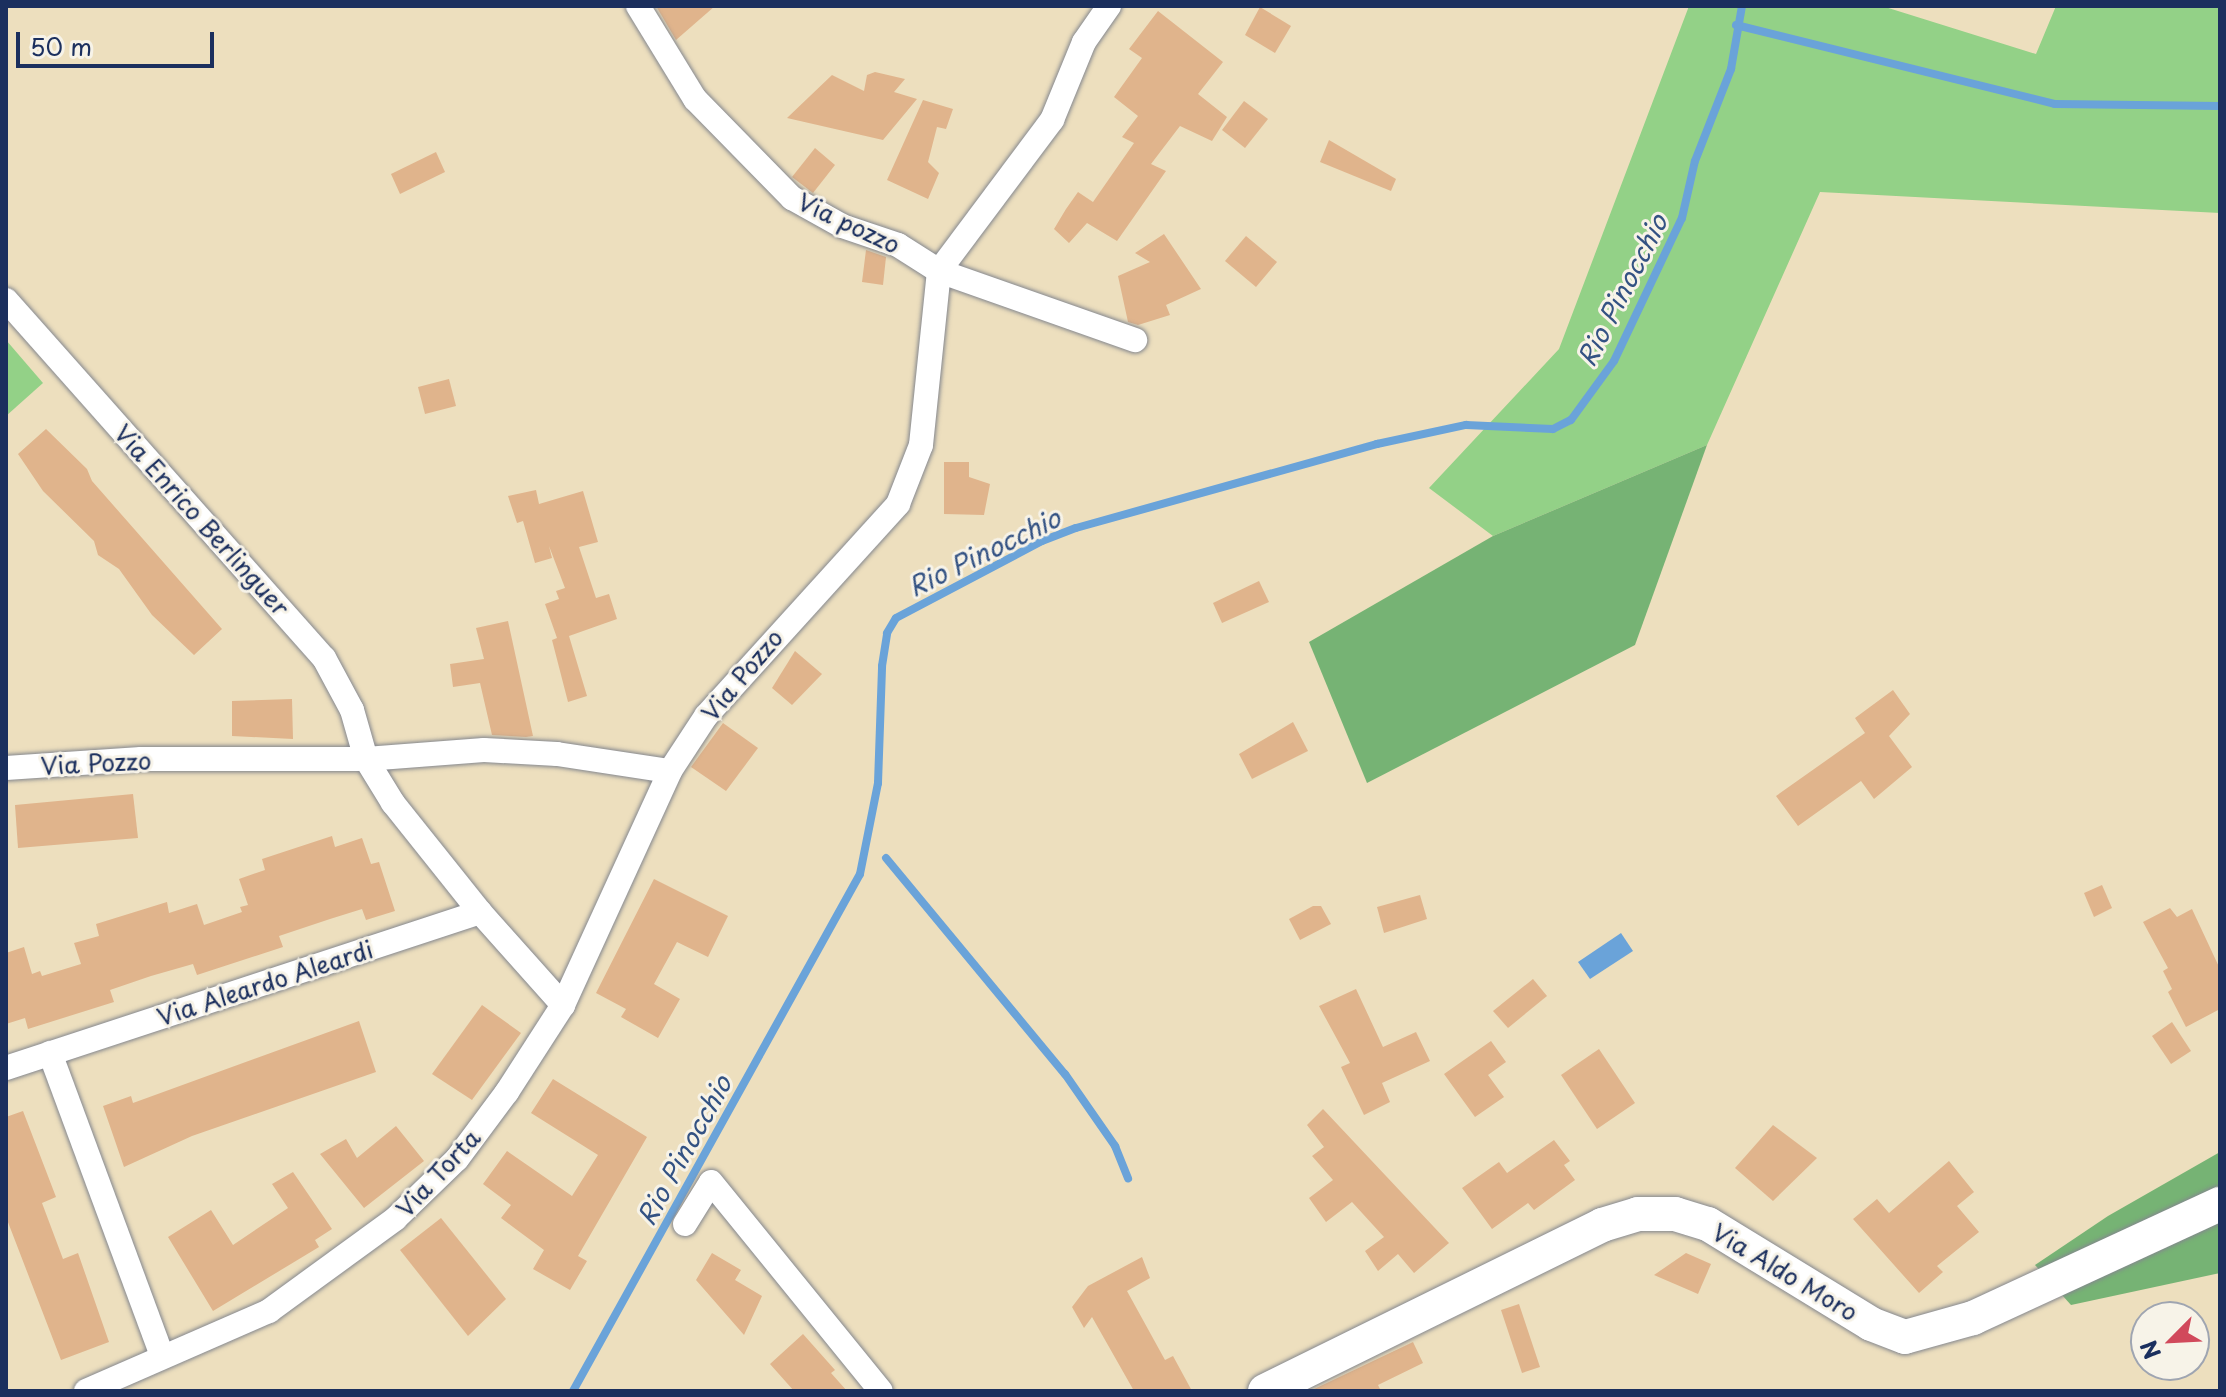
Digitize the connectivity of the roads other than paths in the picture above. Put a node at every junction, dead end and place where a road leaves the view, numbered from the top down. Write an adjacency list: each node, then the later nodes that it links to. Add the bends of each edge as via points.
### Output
1 (638, 6): 3 (street, Via pozzo, via 695,99 792,198 842,226 898,245)
2 (1109, 6): 3 (street, via 1084,42 1052,120)
3 (939, 271): 5 (street, Via pozzo); 8 (street, Via Pozzo, via 921,445 898,504 706,716)
4 (6, 300): 6 (street, Via Enrico Berlinguer, via 324,658 352,710)
5 (1135, 340)
6 (366, 759): 7 (street, Via Pozzo, via 141,759); 8 (street, Via Pozzo, via 484,750 557,754); 9 (street, via 393,803)
7 (6, 768)
8 (670, 771): 10 (street, Via Torta)
9 (480, 912): 10 (street); 11 (street, Via Aleardo Aleardi)
10 (563, 1005): 15 (street, Via Torta, via 457,1159 395,1219 269,1311)
11 (50, 1053): 12 (street, Via Aleardo Aleardi); 15 (street)
12 (6, 1068)
13 (2220, 1204): 18 (main road, Via Aldo Moro, via 1973,1318 1905,1337 1871,1324 1708,1224 1675,1214 1638,1214 1602,1225)
14 (685, 1224): 17 (street, via 711,1182)
15 (162, 1356): 16 (street, Via Torta)
16 (86, 1391)
17 (881, 1391)
18 (1265, 1391)

